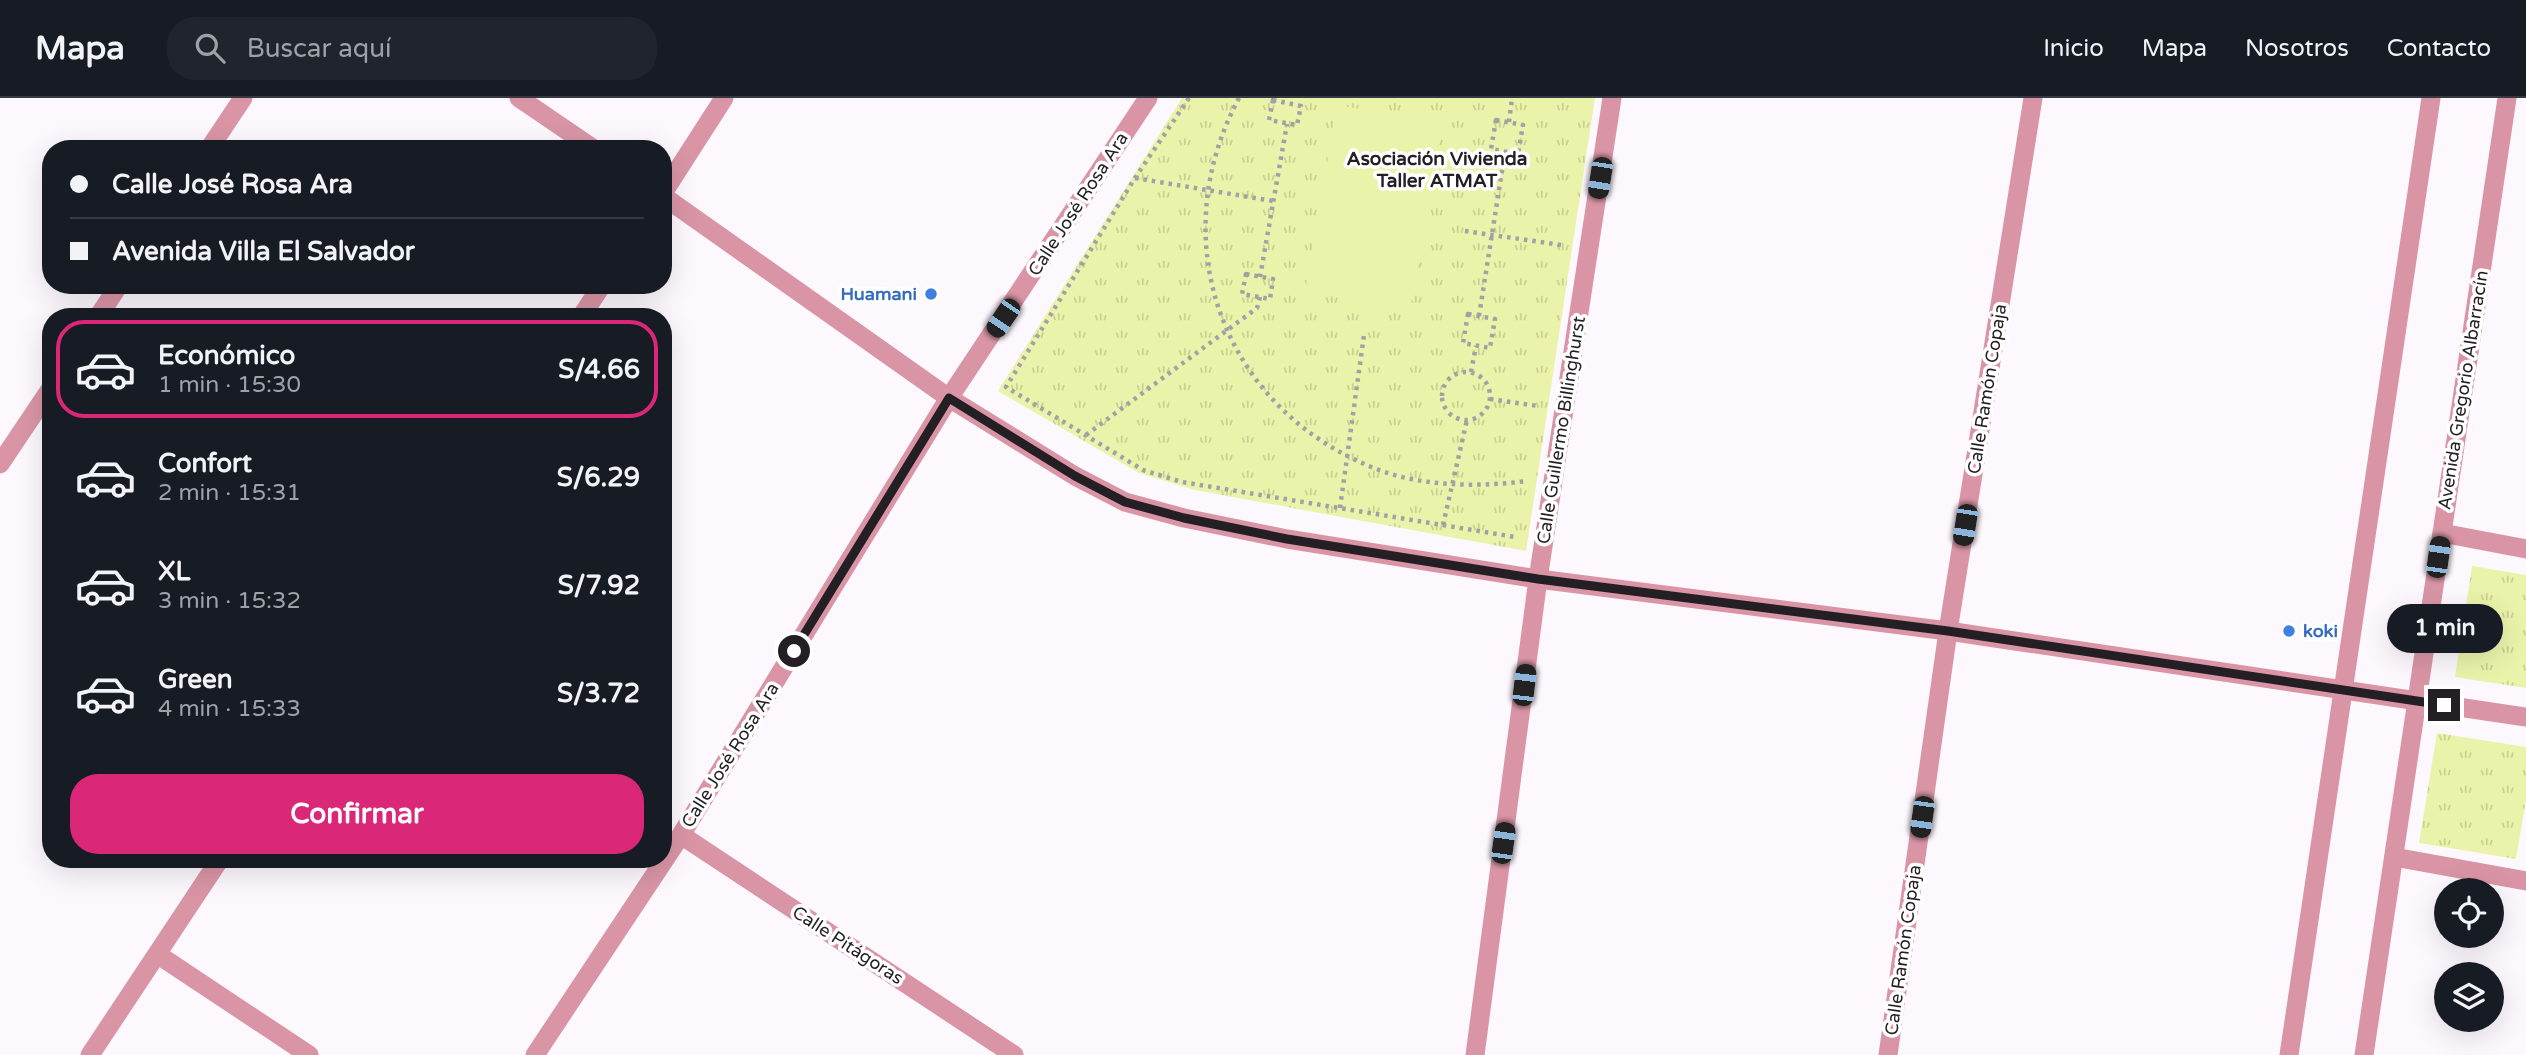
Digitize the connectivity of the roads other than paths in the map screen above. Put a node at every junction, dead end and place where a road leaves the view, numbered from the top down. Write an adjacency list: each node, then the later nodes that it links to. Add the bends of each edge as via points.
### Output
1 (243, 98): 9 (street)
2 (519, 98): 10 (street)
3 (724, 98): 11 (street)
4 (1148, 98): 13 (street, Calle José Rosa Ara)
5 (1612, 98): 18 (street, Calle Guillermo Billinghurst)
6 (2033, 98): 19 (street, Calle Ramón Copaja)
7 (2431, 98): 20 (street)
8 (2507, 98): 16 (street, Avenida Gregorio Albarracín)
9 (215, 140)
10 (581, 140)
11 (672, 180)
12 (672, 200): 13 (street)
13 (949, 398): 18 (street, via 1125,502 1287,539); 23 (street, Calle José Rosa Ara)
14 (42, 401): 15 (street)
15 (0, 464)
16 (2442, 533): 17 (street); 21 (street, Avenida Gregorio Albarracín)
17 (2526, 549)
18 (1538, 579): 19 (street); 34 (street, Calle Guillermo Billinghurst)
19 (1948, 631): 20 (street); 35 (street, Calle Ramón Copaja)
20 (2343, 690): 21 (street); 36 (street)
21 (2417, 701): 22 (street); 25 (street, Avenida Gregorio Albarracín)
22 (2526, 717)
23 (681, 835): 24 (street, Calle José Rosa Ara); 33 (street, Calle Pitágoras)
24 (672, 849)
25 (2394, 857): 28 (street); 37 (street, Avenida Gregorio Albarracín)
26 (214, 868): 29 (street)
27 (659, 868): 32 (street, Calle José Rosa Ara)
28 (2526, 881)
29 (157, 954): 30 (street); 31 (street)
30 (90, 1055)
31 (309, 1055)
32 (535, 1055)
33 (1014, 1055)
34 (1475, 1055)
35 (1888, 1055)
36 (2289, 1055)
37 (2364, 1055)

